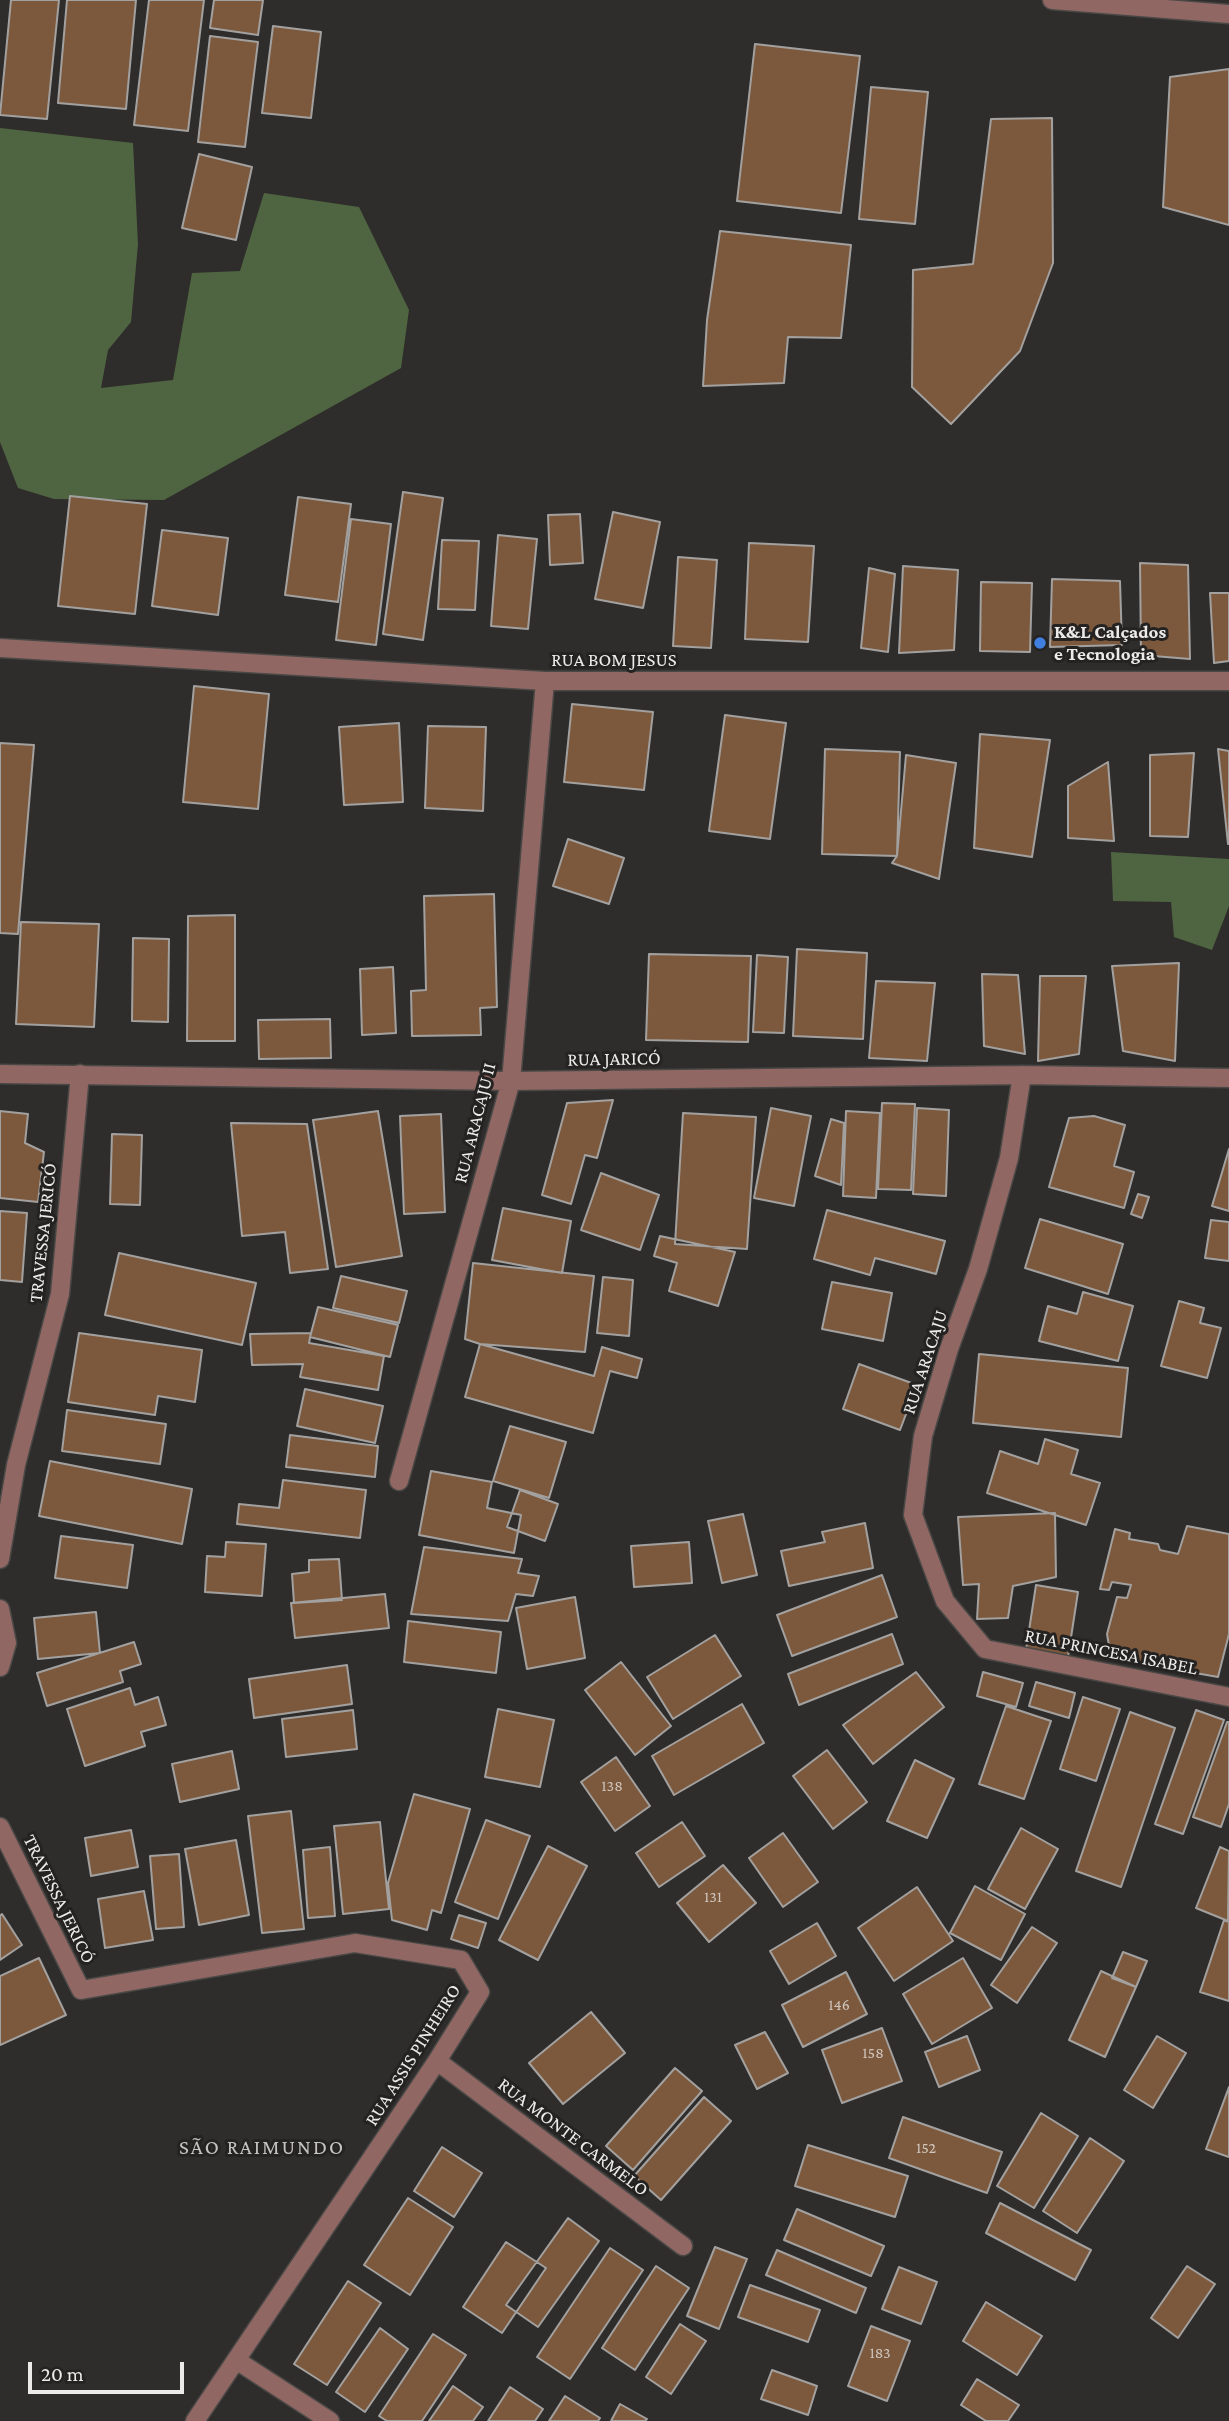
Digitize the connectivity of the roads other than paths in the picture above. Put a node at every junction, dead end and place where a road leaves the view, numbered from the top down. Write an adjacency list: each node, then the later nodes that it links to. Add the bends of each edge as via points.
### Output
1 (1052, 0): 2 (street)
2 (1229, 15)
3 (0, 648): 4 (street, RUA BOM JESUS)
4 (545, 681): 5 (street, RUA BOM JESUS); 10 (street, RUA ARACAJU II)
5 (1229, 681)
6 (79, 1073): 7 (street, RUA JARICÓ); 10 (street, RUA JARICÓ); 12 (street, TRAVESSA JERICÓ, via 60,1294 16,1465)
7 (0, 1074)
8 (1022, 1075): 9 (street, RUA JARICÓ); 10 (street, RUA JARICÓ); 14 (street, RUA ARACAJU, via 1009,1158 923,1436 913,1515 945,1601)
9 (1229, 1078)
10 (511, 1081): 11 (street, RUA ARACAJU II)
11 (400, 1481)
12 (0, 1559)
13 (0, 1609): 15 (street, via 7,1643)
14 (985, 1649): 16 (street, RUA PRINCESA ISABEL)
15 (0, 1667)
16 (1229, 1697)
17 (0, 1827): 18 (street, TRAVESSA JERICÓ)
18 (81, 1990): 19 (street, RUA ASSIS PINHEIRO, via 355,1943 461,1959 480,1992)
19 (437, 2061): 20 (street, RUA MONTE CARMELO); 21 (street, RUA ASSIS PINHEIRO)
20 (683, 2246)
21 (236, 2360): 22 (street, RUA ASSIS PINHEIRO); 23 (street)
22 (195, 2421)
23 (330, 2421)

